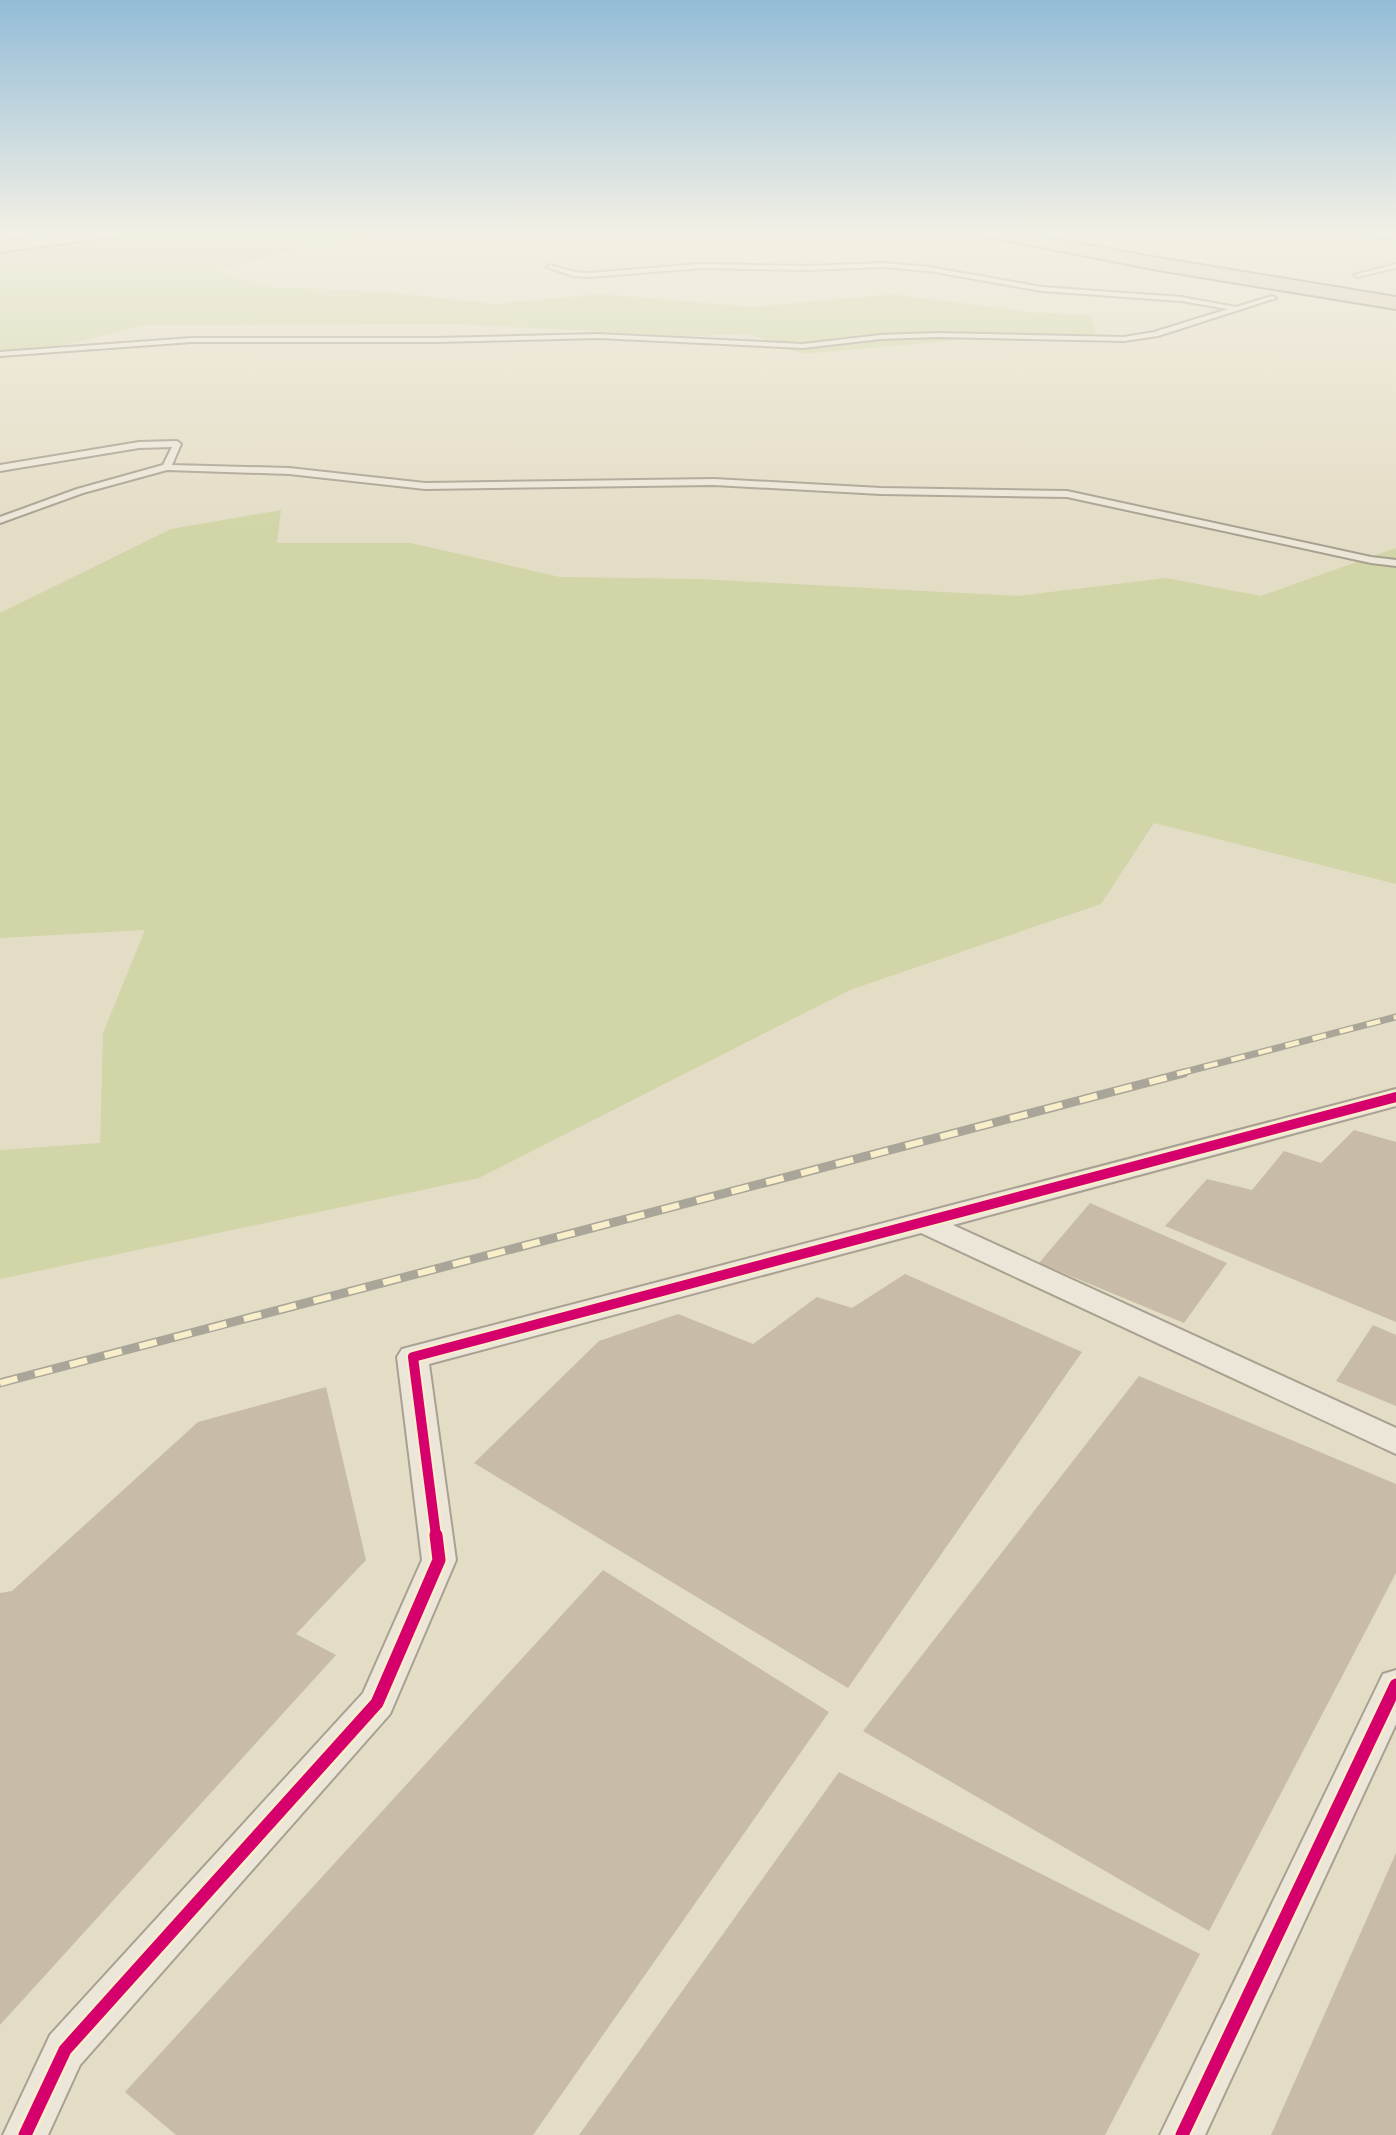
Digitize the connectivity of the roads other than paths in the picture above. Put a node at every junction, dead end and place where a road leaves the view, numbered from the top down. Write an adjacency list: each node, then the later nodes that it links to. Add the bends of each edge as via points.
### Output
1 (1166, 331): 2 (lane, via 1124,339 937,334 803,346 598,337 192,340)
2 (0, 354)
3 (167, 467): 4 (lane, via 177,444 139,445); 5 (lane); 6 (lane, via 289,471 425,486 713,482 1067,494)
4 (0, 468)
5 (0, 520)
6 (1396, 563)
7 (1396, 1097): 8 (street)
8 (924, 1223): 9 (street); 11 (street, via 413,1357 439,1560 377,1703 65,2050)
9 (1396, 1442)
10 (1396, 1685): 12 (street)
11 (24, 2135)
12 (1182, 2135)

